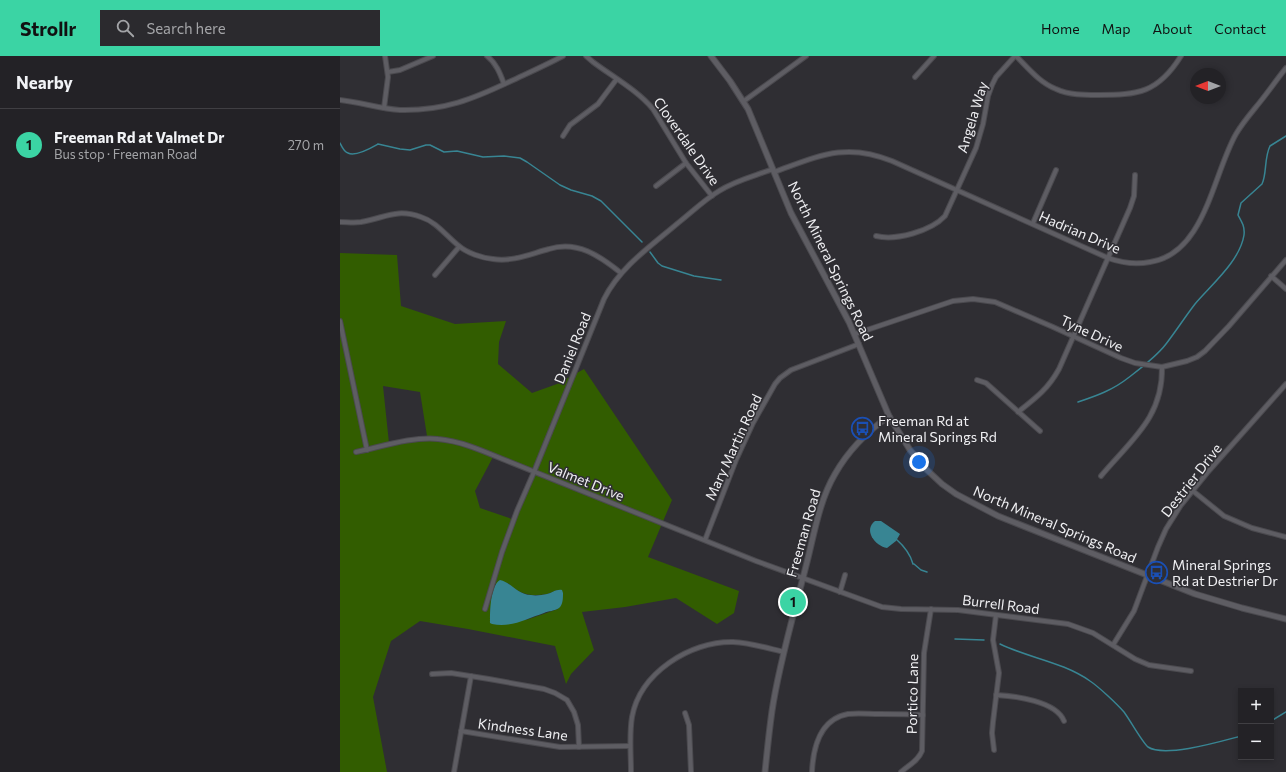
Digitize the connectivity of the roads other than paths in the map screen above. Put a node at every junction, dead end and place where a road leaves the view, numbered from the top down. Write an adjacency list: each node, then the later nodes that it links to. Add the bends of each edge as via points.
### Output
1 (385, 56): 12 (street)
2 (433, 56): 12 (street, via 400,70)
3 (487, 56): 15 (street, via 497,68)
4 (563, 56): 15 (street)
5 (586, 56): 14 (street, Cloverdale Drive)
6 (711, 56): 17 (street, North Mineral Springs Road)
7 (806, 56): 17 (street)
8 (934, 56): 13 (street)
9 (1016, 56): 10 (street, via 1041,80 1055,89 1077,94 1115,95 1133,94 1153,86 1167,75); 25 (street, Angela Way, via 996,77 992,85 980,136)
10 (1181, 56)
11 (1286, 68): 31 (street, Hadrian Drive, via 1236,133 1195,229 1184,245 1155,262 1134,264)
12 (388, 72): 18 (street)
13 (916, 77)
14 (616, 80): 19 (street, via 598,104 570,125); 20 (street, Cloverdale Drive, via 639,94 653,108)
15 (504, 84): 18 (street, via 471,99 442,107 400,110)
16 (340, 100): 18 (street)
17 (744, 101): 22 (street, North Mineral Springs Road)
18 (384, 108)
19 (563, 136)
20 (686, 163): 24 (street); 26 (street, Cloverdale Drive)
21 (1056, 170): 28 (street)
22 (773, 171): 25 (street, Hadrian Drive, via 835,152 861,152 884,158); 26 (street, Daniel Road, via 749,176); 38 (street, North Mineral Springs Road, via 795,221)
23 (1135, 175): 31 (street, via 1133,201)
24 (656, 186)
25 (957, 190): 28 (street, Hadrian Drive); 29 (street, Angela Way, via 945,216 937,223 913,233 889,238)
26 (712, 196): 33 (street, Daniel Road)
27 (340, 222): 30 (street, via 361,222 392,214 411,214 434,224)
28 (1033, 223): 31 (street, Hadrian Drive)
29 (876, 236)
30 (459, 247): 33 (street, via 486,258 505,260 551,248 578,248 603,258); 34 (street)
31 (1108, 258): 39 (street)
32 (1286, 260): 35 (street, Tyne Drive)
33 (621, 273): 49 (street, Daniel Road, via 604,299)
34 (435, 275)
35 (1271, 276): 36 (street); 41 (street, Tyne Drive, via 1205,351 1187,361)
36 (1286, 289)
37 (340, 321): 47 (street)
38 (855, 334): 39 (street, Tyne Drive, via 952,301 973,299 995,302); 40 (street, North Mineral Springs Road)
39 (1073, 336): 41 (street, Tyne Drive, via 1128,361); 44 (street, via 1049,385)
40 (859, 344): 45 (street, North Mineral Springs Road); 53 (street, Mary Martin Road, via 791,370 775,384 736,460)
41 (1162, 366): 50 (street, via 1159,394 1150,418)
42 (977, 380): 44 (street, via 986,382)
43 (1286, 384): 51 (street, Destrier Drive)
44 (1018, 412): 46 (street)
45 (889, 416): 55 (street, North Mineral Springs Road, via 906,444 927,470 965,500 1012,522); 56 (street, Freeman Road, via 855,447 834,474 819,515)
46 (1040, 431)
47 (367, 450): 48 (street, Valmet Drive); 49 (street, Valmet Drive, via 420,439 438,438 480,450)
48 (356, 452)
49 (534, 472): 53 (street, Valmet Drive); 58 (street, Daniel Road, via 504,546)
50 (1101, 476)
51 (1193, 491): 52 (street, via 1224,516 1252,528); 55 (street, Destrier Drive, via 1166,529)
52 (1286, 537)
53 (705, 540): 56 (street, Valmet Drive)
54 (846, 575): 57 (street)
55 (1148, 576): 61 (street, North Mineral Springs Road, via 1211,600); 62 (street, Destrier Drive, via 1134,611)
56 (803, 578): 57 (street, Burrell Road); 63 (street, Freeman Road)
57 (840, 592): 59 (street, Burrell Road, via 882,608)
58 (485, 609)
59 (931, 609): 60 (street, Burrell Road); 69 (street, Portico Lane, via 924,653)
60 (996, 615): 62 (street, Burrell Road, via 1076,626); 67 (street, via 993,640 999,673)
61 (1286, 619)
62 (1113, 645): 64 (street, Burrell Road, via 1149,665)
63 (784, 652): 72 (street, via 750,644 722,642 694,649 678,657 658,672 646,685 637,701 632,716); 78 (street, Freeman Road, via 772,710)
64 (1191, 671)
65 (432, 674): 66 (street)
66 (471, 676): 71 (street); 73 (street, via 544,689 567,700 578,725)
67 (996, 694): 70 (street, via 1036,701 1057,712); 74 (street, via 992,733)
68 (685, 713): 77 (street, via 689,725)
69 (923, 715): 79 (street, via 861,713 838,717 829,723 817,740); 80 (street, Portico Lane, via 920,755)
70 (1064, 720)
71 (462, 731): 73 (street, Kindness Lane, via 560,747); 75 (street)
72 (630, 746): 73 (street, Kindness Lane); 76 (street)
73 (579, 747)
74 (994, 750)
75 (454, 772)
76 (631, 772)
77 (691, 772)
78 (765, 772)
79 (812, 772)
80 (901, 772)

